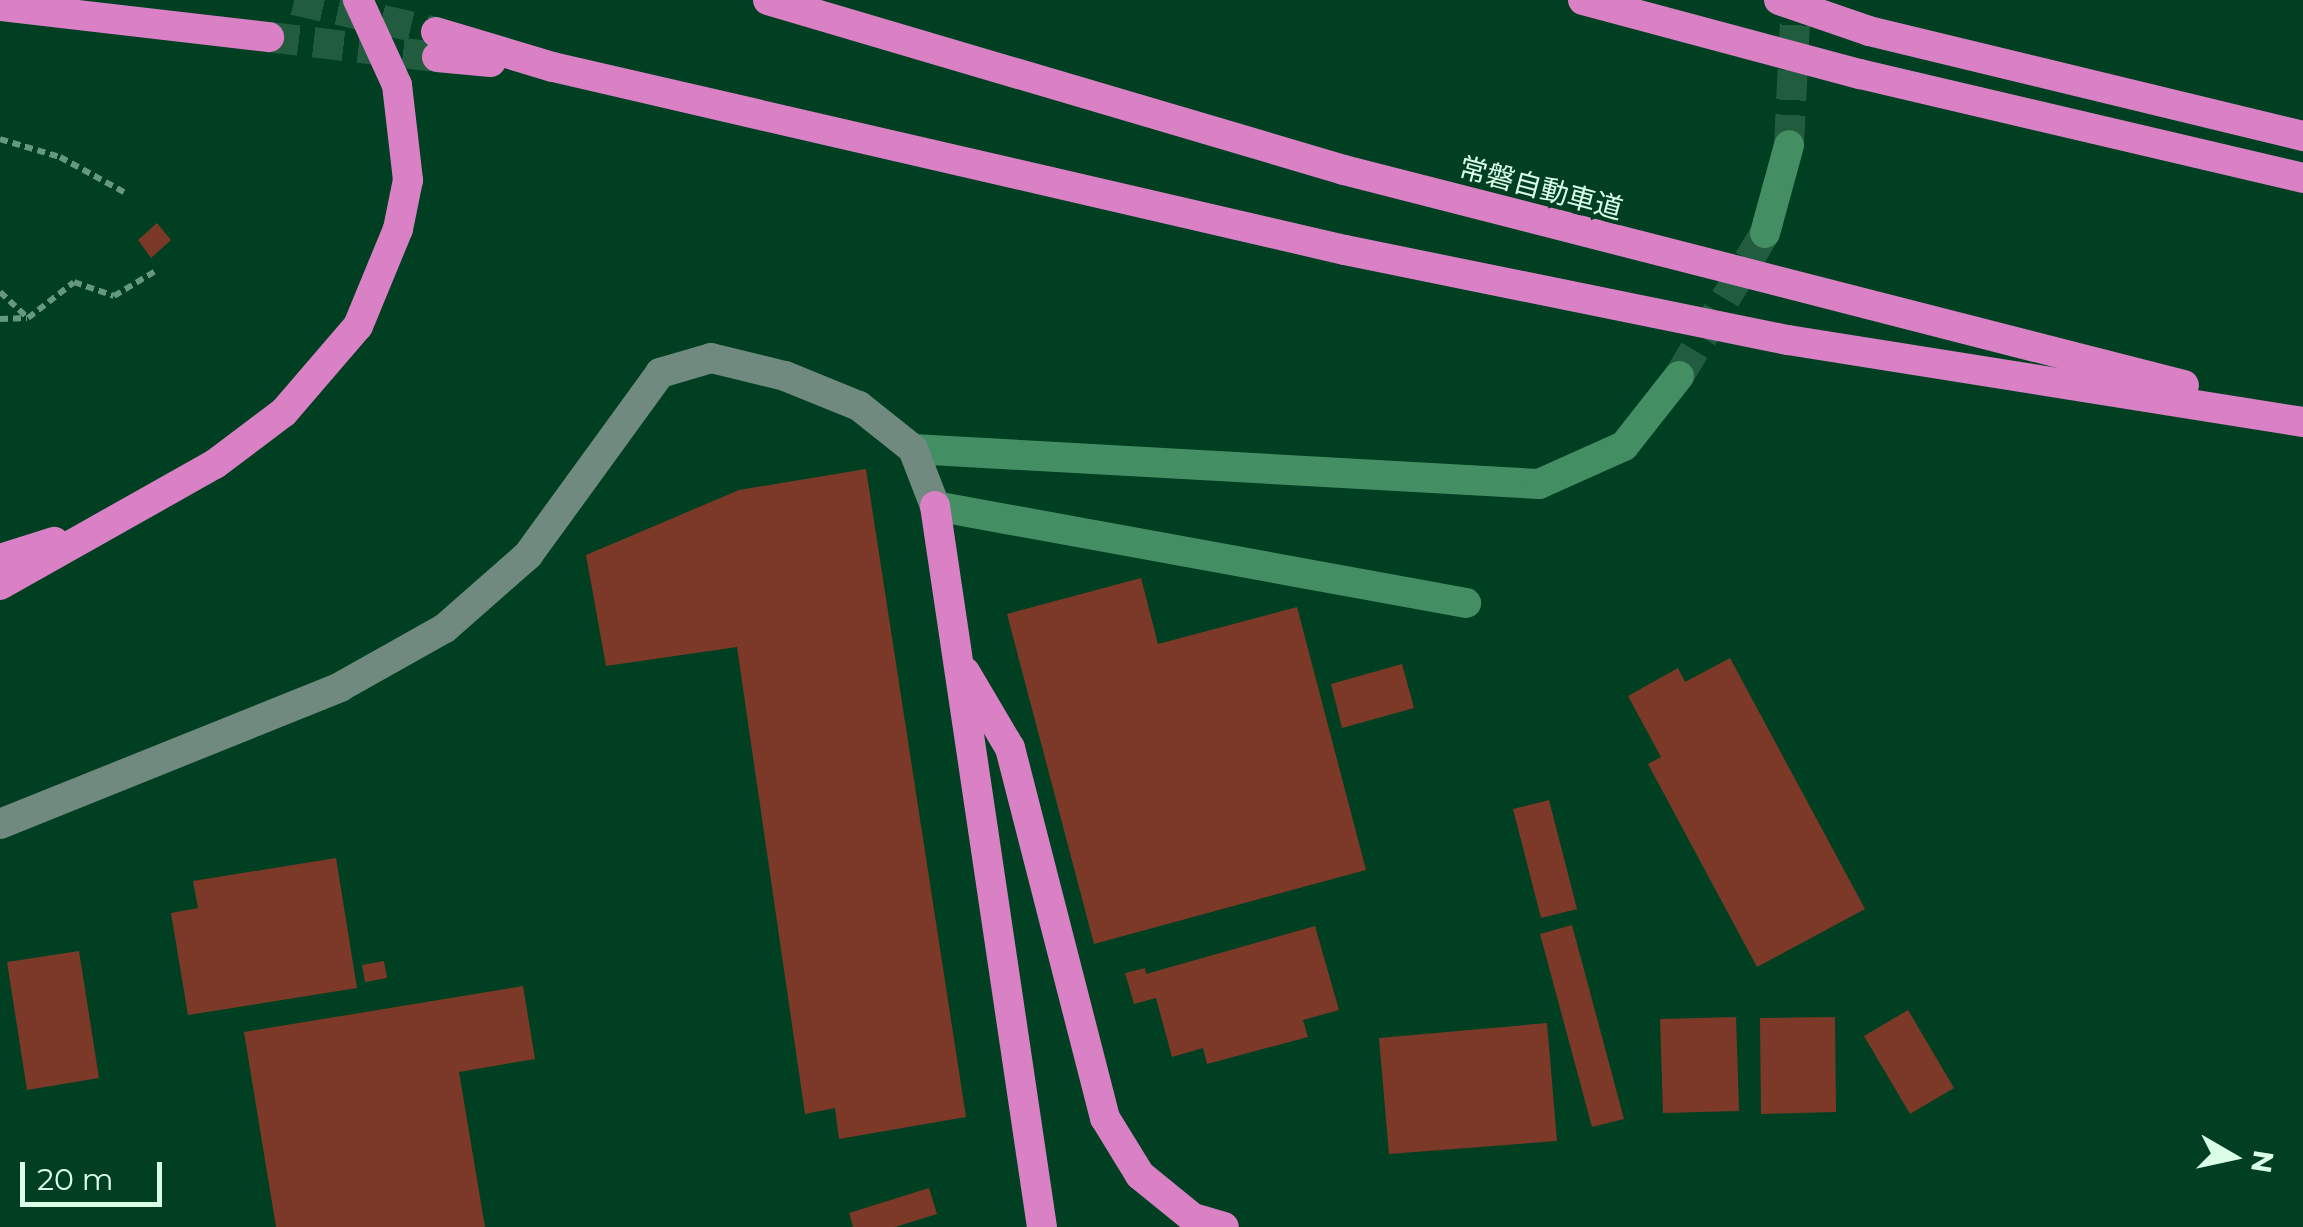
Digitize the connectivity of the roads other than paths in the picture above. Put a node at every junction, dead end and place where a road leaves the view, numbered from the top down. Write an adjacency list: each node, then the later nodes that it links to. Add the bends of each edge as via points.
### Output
1 (358, 0): 16 (highway, via 396,85 408,180 398,230 358,326 284,412 215,464)
2 (768, 0): 13 (highway, 常磐自動車道, via 1344,170)
3 (1584, 0): 10 (highway, via 1860,74)
4 (1780, 0): 8 (highway, via 1869,31)
5 (0, 6): 6 (highway)
6 (270, 37)
7 (436, 45): 13 (highway, via 1345,250 1788,340)
8 (2303, 136)
9 (1789, 145): 11 (street)
10 (2303, 178)
11 (1765, 233)
12 (1680, 376): 14 (street, via 1624,446 1539,484)
13 (2303, 418)
14 (913, 449): 15 (street); 21 (street, via 859,406 785,376 712,358 660,373 528,556 444,628 340,687)
15 (935, 506): 19 (street); 20 (highway)
16 (85, 538): 17 (highway, via 34,545); 18 (highway)
17 (0, 559)
18 (0, 585)
19 (1466, 603)
20 (956, 657): 22 (highway); 25 (highway, via 1010,748 1105,1118 1140,1175 1194,1218)
21 (0, 824)
22 (1036, 1192): 23 (highway); 24 (highway)
23 (1017, 1227)
24 (1042, 1227)
25 (1224, 1227)

